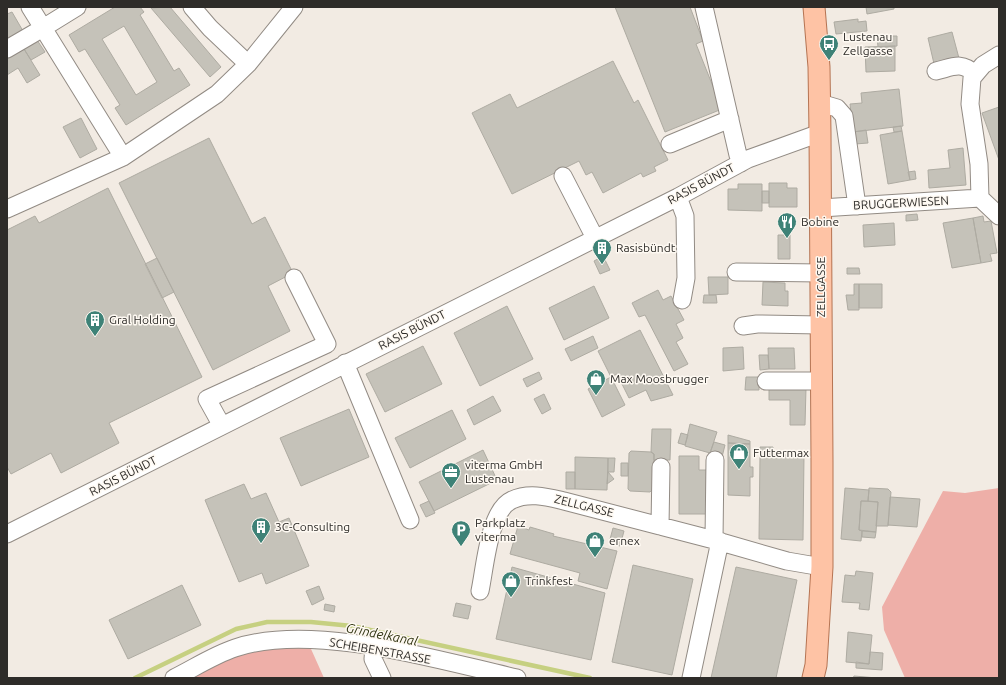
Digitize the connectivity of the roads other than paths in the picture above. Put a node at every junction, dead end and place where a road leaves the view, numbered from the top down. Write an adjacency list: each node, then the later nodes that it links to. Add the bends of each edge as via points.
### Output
1 (30, 7): 7 (street)
2 (77, 7): 7 (street)
3 (192, 7): 10 (street)
4 (294, 7): 10 (street)
5 (704, 7): 14 (street)
6 (814, 7): 13 (main road, ZELLGASSE)
7 (43, 28): 8 (street); 17 (street)
8 (7, 49)
9 (999, 55): 12 (street, via 983,65)
10 (248, 64): 17 (street, via 217,94)
11 (936, 71): 12 (street, via 960,65 967,66)
12 (975, 74): 21 (street, via 972,78 970,104 979,164)
13 (820, 103): 15 (main road, ZELLGASSE); 22 (street, via 837,108 844,116)
14 (730, 119): 16 (street); 18 (street)
15 (820, 134): 18 (street, RASIS BÜNDT); 23 (main road, ZELLGASSE)
16 (670, 144)
17 (123, 157): 24 (street)
18 (741, 163): 20 (street, RASIS BÜNDT)
19 (563, 176): 26 (street)
20 (678, 197): 26 (street, RASIS BÜNDT); 30 (street, via 685,216 686,278)
21 (980, 198): 22 (street, BRUGGERWIESEN); 25 (street)
22 (857, 206): 23 (street, BRUGGERWIESEN)
23 (821, 208): 28 (main road, ZELLGASSE)
24 (7, 209)
25 (999, 216)
26 (595, 238): 33 (street, RASIS BÜNDT)
27 (736, 272): 28 (street)
28 (821, 273): 31 (main road, ZELLGASSE)
29 (294, 278): 36 (street, via 327,344 206,399)
30 (682, 300)
31 (821, 325): 32 (street); 35 (main road, ZELLGASSE)
32 (743, 326)
33 (345, 363): 36 (street, RASIS BÜNDT); 39 (street)
34 (766, 381): 35 (street)
35 (821, 381): 43 (main road, ZELLGASSE)
36 (222, 426): 41 (street, RASIS BÜNDT)
37 (715, 460): 42 (street)
38 (661, 467): 40 (street)
39 (410, 520)
40 (660, 526): 42 (street, ZELLGASSE); 44 (street, ZELLGASSE, via 543,496 526,496 511,500 500,511 493,529)
41 (7, 534)
42 (717, 540): 43 (street, ZELLGASSE, via 787,561); 50 (street)
43 (822, 567): 51 (main road, ZELLGASSE)
44 (480, 591)
45 (374, 647): 46 (street, SCHEIBENSTRASSE, via 317,640 274,641 235,648); 48 (street, via 373,659); 49 (street, SCHEIBENSTRASSE)
46 (201, 672): 47 (street, SCHEIBENSTRASSE)
47 (174, 678)
48 (382, 678)
49 (517, 678)
50 (691, 678)
51 (813, 678)

